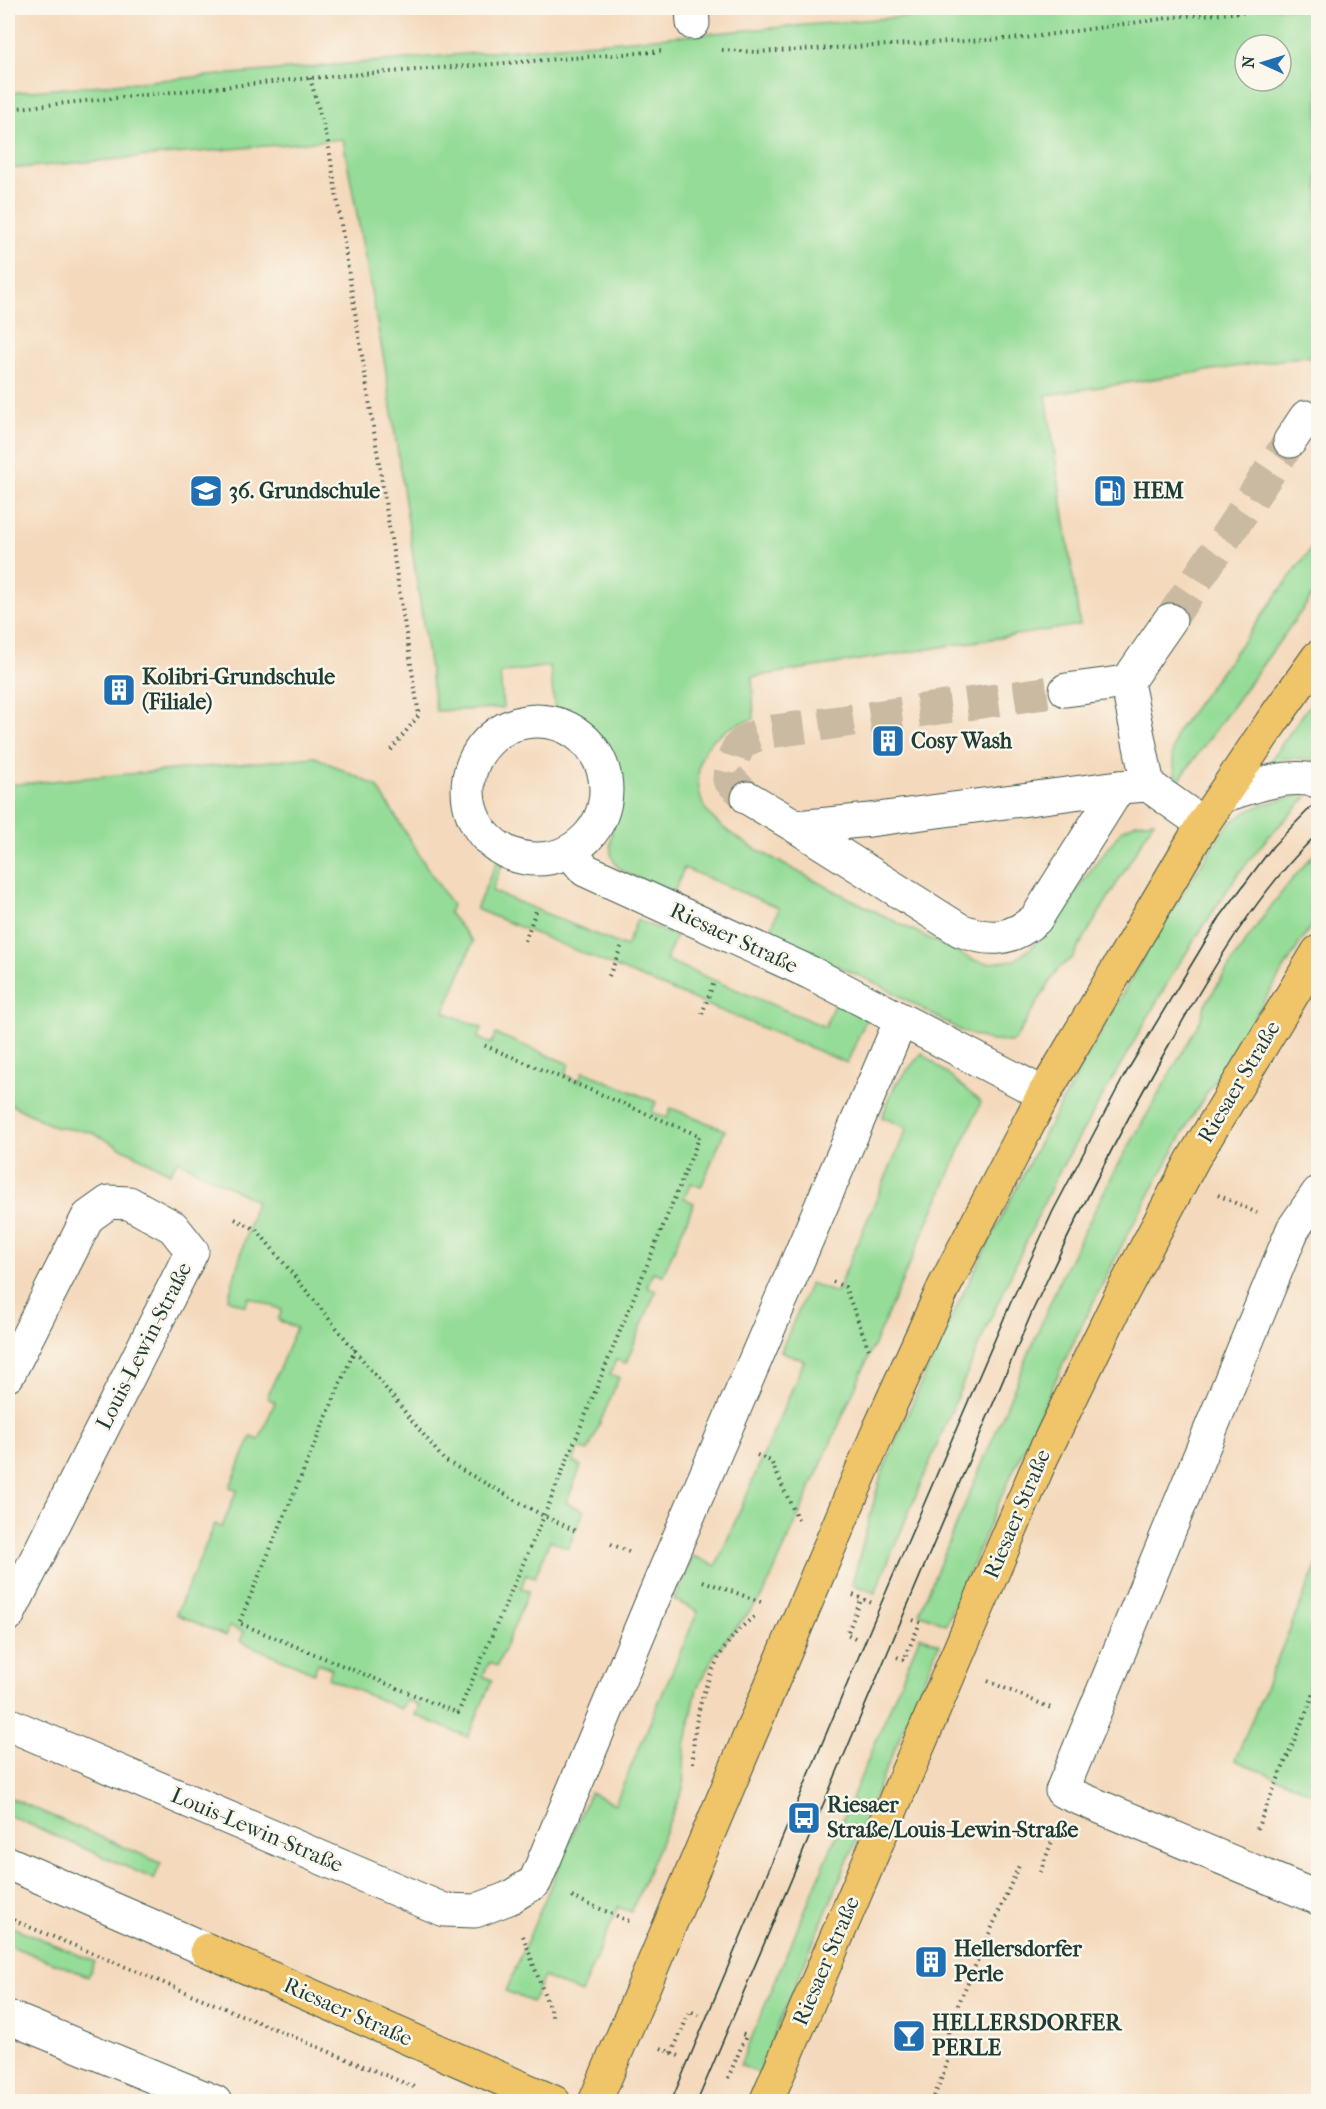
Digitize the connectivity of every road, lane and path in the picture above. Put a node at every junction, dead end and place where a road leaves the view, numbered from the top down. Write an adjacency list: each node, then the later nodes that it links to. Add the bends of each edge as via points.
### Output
1 (1318, 8): 3 (path, via 1182,16 1025,38 756,52)
2 (672, 50): 4 (path)
3 (716, 50)
4 (310, 78): 5 (path); 12 (path, via 328,142 419,715)
5 (8, 109)
6 (1318, 422): 7 (street, via 1306,417)
7 (1290, 441)
8 (1170, 620): 10 (street)
9 (1318, 657): 15 (main road)
10 (1128, 682): 11 (street); 14 (street)
11 (1066, 690)
12 (391, 750)
13 (1318, 781): 15 (street, via 1277,780)
14 (1134, 786): 17 (street); 18 (street); 18 (street, via 1036,919 1024,929 992,939 960,930)
15 (1223, 796): 17 (main road)
16 (748, 798): 18 (street)
17 (1203, 824): 29 (main road)
18 (797, 827)
19 (570, 852): 19 (street, via 586,840 606,804 601,762 574,731 555,723 514,724 496,734 471,767 470,809 491,843 509,854 529,860 550,859); 27 (street, Riesaer Straße, via 585,870 811,973)
20 (537, 908): 21 (path)
21 (525, 941)
22 (621, 945): 24 (path)
23 (1318, 952): 73 (main road, Riesaer Straße, via 1193,1159 1041,1457)
24 (609, 976)
25 (714, 982): 26 (path)
26 (702, 1014)
27 (901, 1020): 29 (street, Riesaer Straße); 32 (street)
28 (481, 1044): 37 (path, via 700,1136)
29 (1044, 1094): 72 (main road, via 944,1287 878,1432)
30 (1318, 1193): 51 (street, via 1293,1228)
31 (235, 1218): 33 (path, via 257,1230)
32 (796, 1265): 34 (path, via 845,1287); 36 (street)
33 (355, 1349): 37 (path, via 444,1460); 37 (path, via 239,1623 458,1713)
34 (873, 1358)
35 (8, 1375): 44 (street, Louis-Lewin-Straße, via 88,1217 108,1202 129,1203 172,1227 192,1251)
36 (722, 1438): 38 (path, via 771,1461); 40 (street)
37 (544, 1516): 39 (path)
38 (801, 1526)
39 (576, 1531)
40 (666, 1568): 52 (path, via 768,1604 735,1634 711,1673 698,1712); 56 (street)
41 (850, 1594): 42 (path)
42 (862, 1598): 43 (path); 46 (path, via 847,1634)
43 (872, 1603)
44 (8, 1615)
45 (920, 1623): 47 (path, via 904,1660)
46 (855, 1638)
47 (897, 1657)
48 (981, 1678): 51 (path)
49 (1318, 1685): 55 (path)
50 (8, 1724): 56 (street, Louis-Lewin-Straße, via 444,1910 475,1911)
51 (1089, 1725): 55 (street, via 1062,1791)
52 (693, 1770)
53 (8, 1863): 60 (street)
54 (1020, 1863): 74 (path, via 948,2028 949,2059)
55 (1242, 1866): 57 (street)
56 (522, 1890): 59 (path); 63 (path)
57 (1318, 1898)
58 (8, 1918): 69 (path)
59 (635, 1923)
60 (207, 1950): 71 (main road, Riesaer Straße)
61 (698, 2014): 66 (path, via 690,2011)
62 (8, 2017): 70 (street)
63 (553, 2018)
64 (740, 2033): 68 (path, via 746,2036)
65 (657, 2046): 66 (path)
66 (672, 2053): 67 (path)
67 (681, 2057)
68 (728, 2078)
69 (415, 2088)
70 (214, 2102)
71 (554, 2102)
72 (595, 2102)
73 (766, 2102)
74 (932, 2102)

